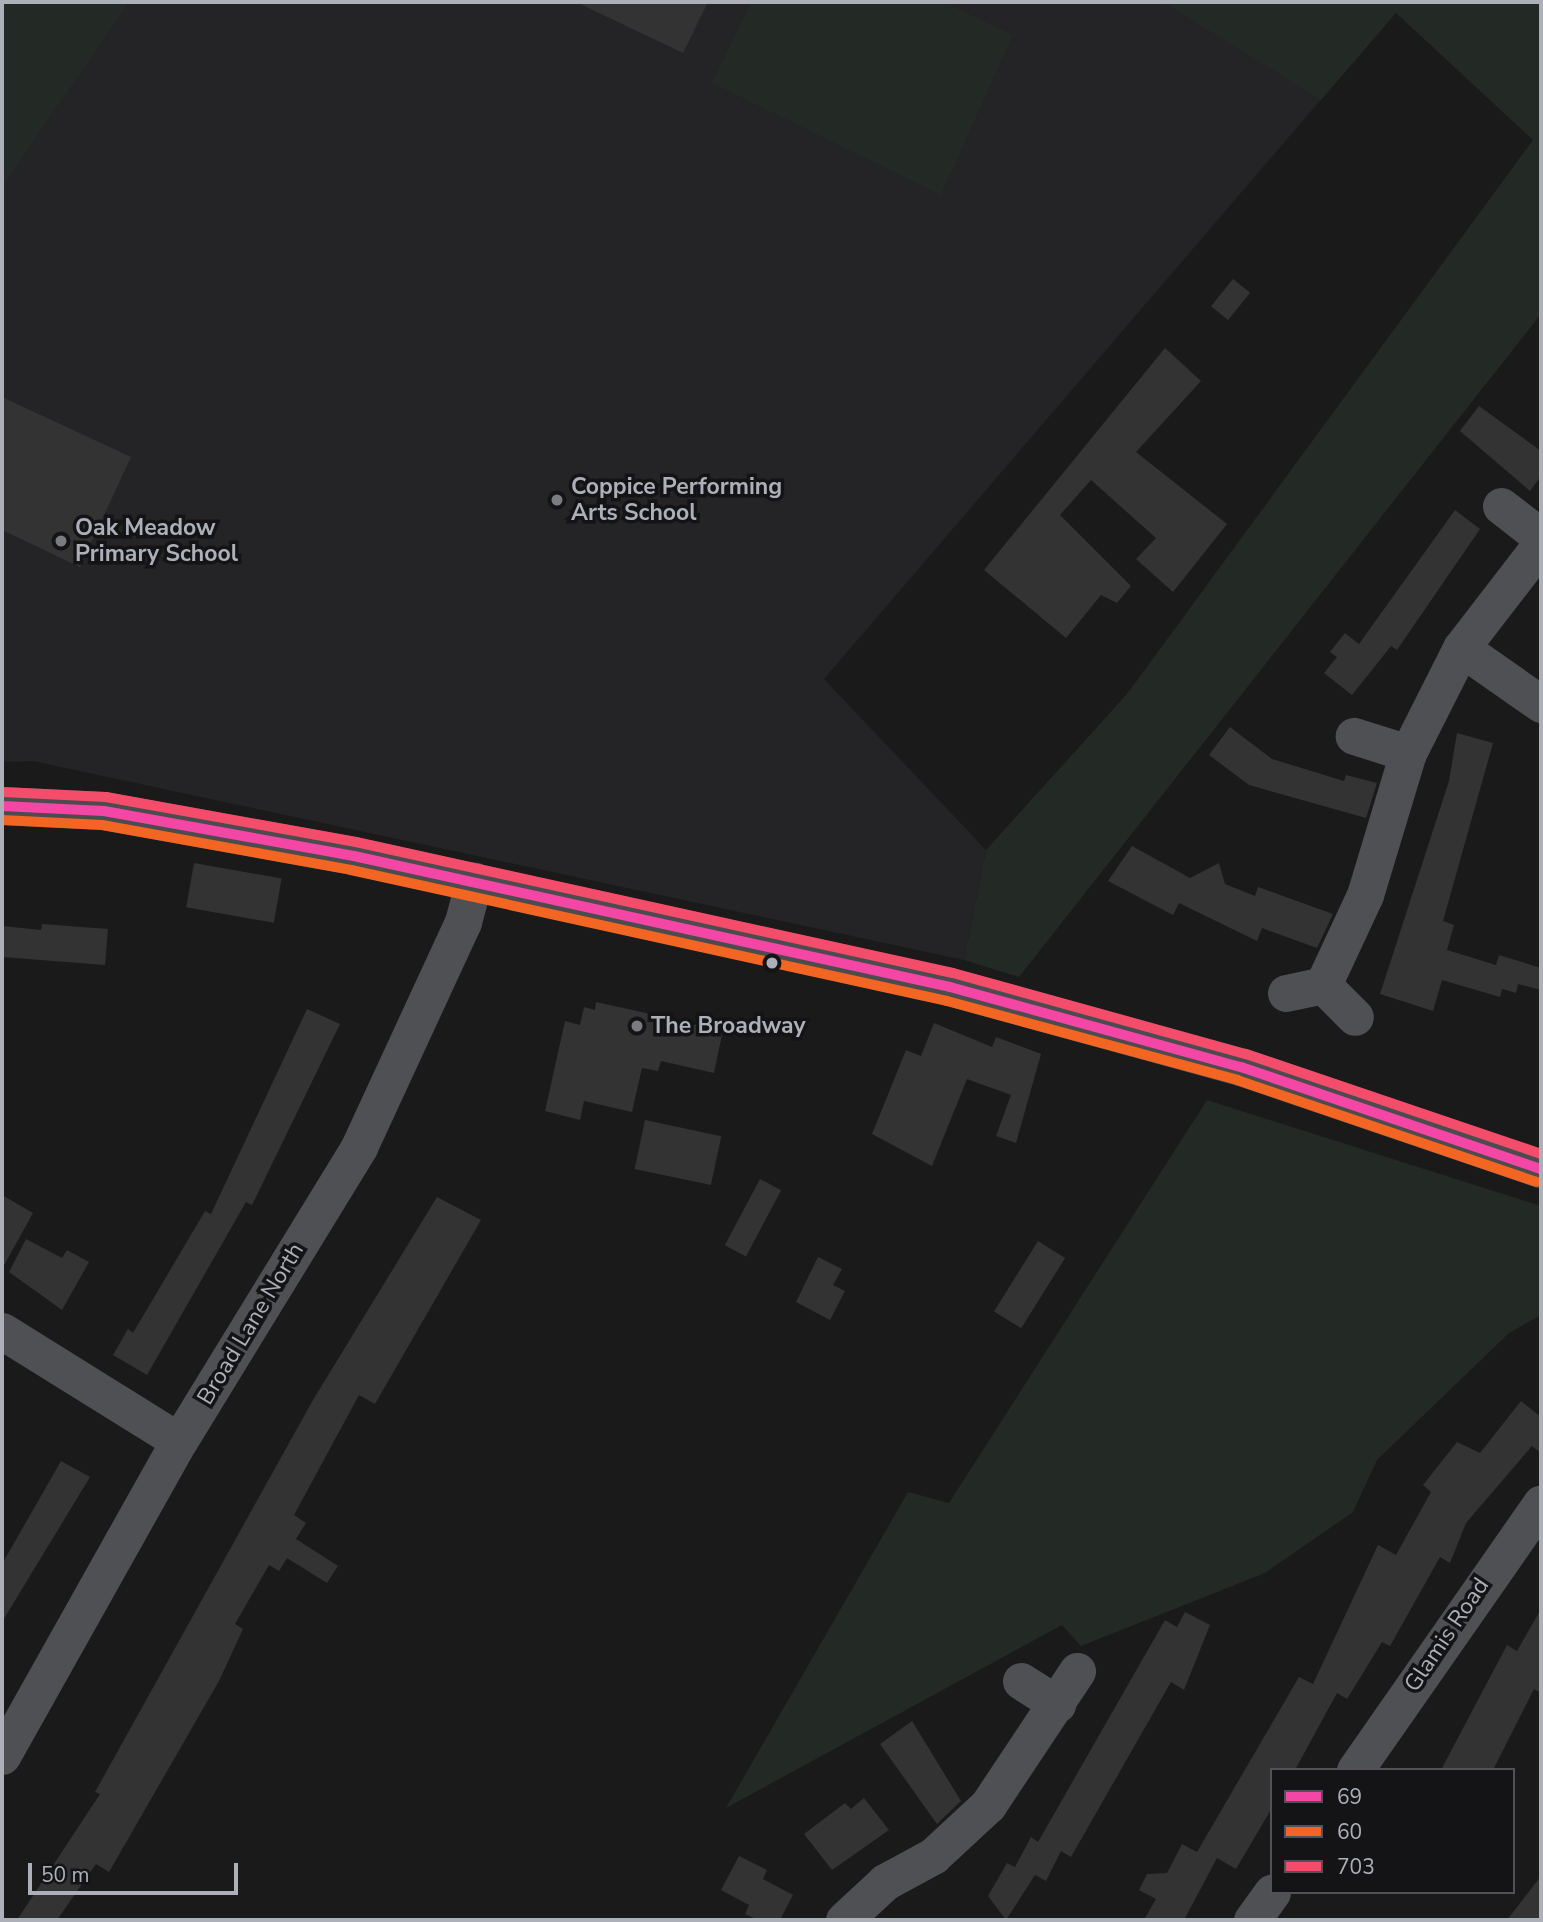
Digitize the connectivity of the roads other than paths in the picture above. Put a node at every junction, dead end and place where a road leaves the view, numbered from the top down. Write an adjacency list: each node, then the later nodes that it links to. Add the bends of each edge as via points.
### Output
1 (1501, 506): 2 (street)
2 (1541, 537)
3 (1541, 544): 4 (street)
4 (1461, 648): 5 (street); 7 (street)
5 (1541, 704)
6 (1354, 736): 7 (street)
7 (1408, 753): 10 (street, via 1365,895)
8 (2, 806): 9 (main road, via 104,811)
9 (474, 880): 13 (main road, via 1133,1035); 15 (street, Broad Lane North, via 463,922 359,1147)
10 (1323, 985): 11 (street); 12 (street)
11 (1286, 993)
12 (1355, 1017)
13 (1541, 1169)
14 (2, 1331): 15 (street)
15 (179, 1441): 20 (street, Broad Lane North)
16 (1541, 1503): 21 (street, Glamis Road)
17 (1077, 1671): 19 (street)
18 (1021, 1681): 19 (street)
19 (1057, 1704): 23 (street, via 988,1805 933,1856 885,1882)
20 (2, 1756)
21 (1356, 1768)
22 (1271, 1894): 24 (street)
23 (844, 1920)
24 (1252, 1920)

